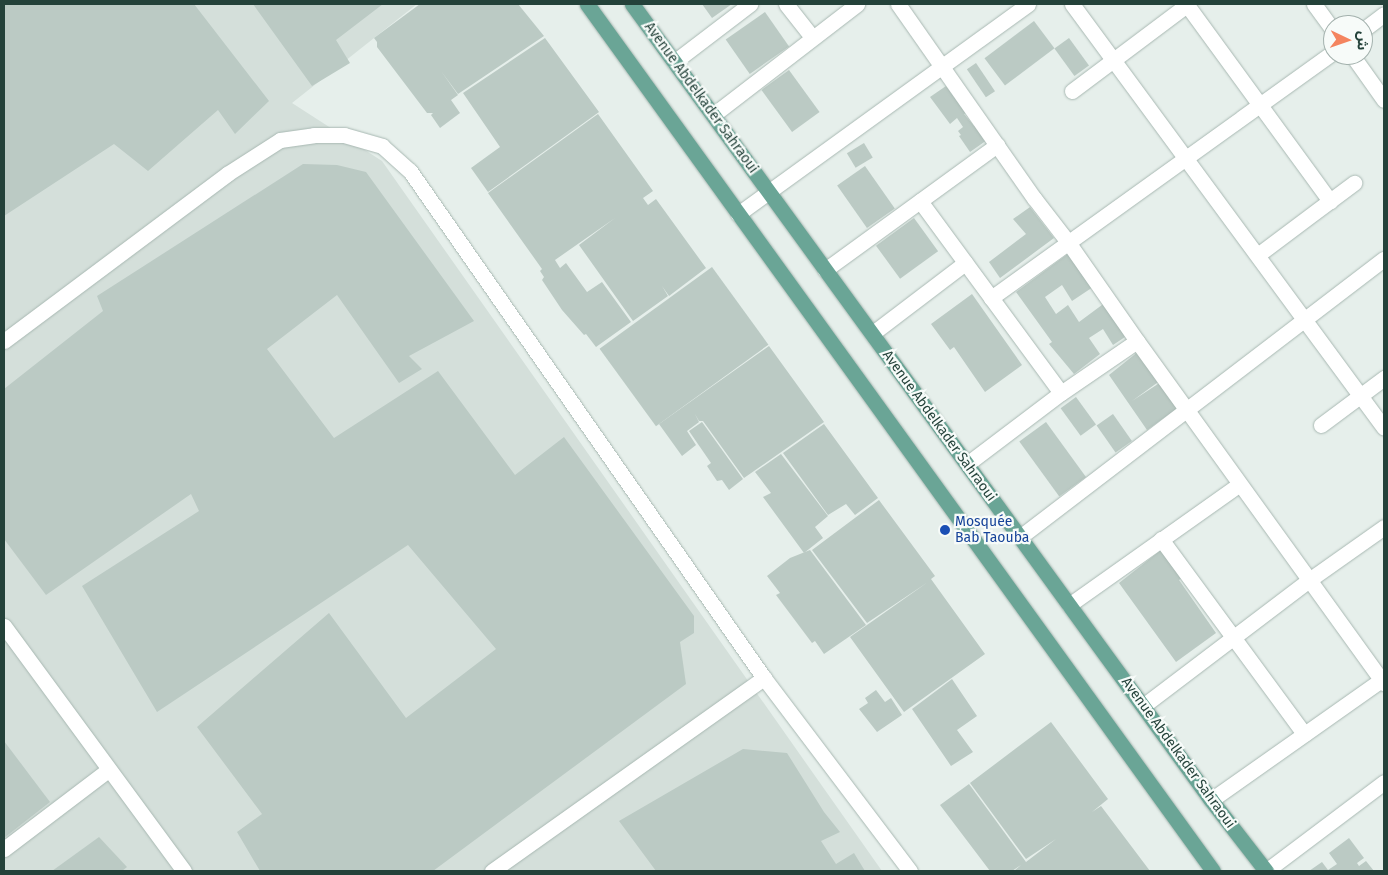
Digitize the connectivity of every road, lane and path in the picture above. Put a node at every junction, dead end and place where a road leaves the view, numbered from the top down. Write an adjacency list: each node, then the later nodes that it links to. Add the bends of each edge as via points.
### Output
1 (587, 4): 30 (main road)
2 (632, 4): 17 (main road, Avenue Abdelkader Sahraoui)
3 (750, 4): 17 (street)
4 (786, 4): 14 (street)
5 (857, 4): 14 (street)
6 (898, 4): 19 (street)
7 (1028, 4): 19 (street)
8 (1072, 4): 16 (street)
9 (1188, 4): 16 (street); 22 (street)
10 (1314, 4): 12 (street)
11 (1384, 14): 13 (street)
12 (1323, 16)
13 (1373, 22)
14 (812, 37): 23 (street)
15 (1323, 59): 22 (street)
16 (1114, 60): 20 (street); 25 (street)
17 (674, 62): 23 (main road, Avenue Abdelkader Sahraoui)
18 (1359, 65): 21 (street)
19 (943, 66): 24 (street); 27 (street)
20 (1072, 92)
21 (1384, 100)
22 (1260, 105): 25 (street); 29 (street)
23 (713, 115): 27 (main road, Avenue Abdelkader Sahraoui)
24 (997, 145): 28 (street); 31 (street)
25 (1186, 160): 31 (street); 32 (street)
26 (1354, 184): 29 (street)
27 (769, 193): 30 (street); 35 (main road, Avenue Abdelkader Sahraoui)
28 (920, 201): 34 (street); 35 (street)
29 (1330, 201): 32 (street)
30 (738, 214): 67 (main road)
31 (1068, 242): 36 (street); 40 (street)
32 (1258, 254): 37 (street)
33 (1384, 259): 37 (street)
34 (965, 263): 36 (street); 38 (street)
35 (825, 270): 38 (main road, Avenue Abdelkader Sahraoui)
36 (992, 298): 42 (street)
37 (1305, 320): 43 (street); 44 (street)
38 (872, 332): 47 (main road, Avenue Abdelkader Sahraoui)
39 (4, 341): 56 (street, via 227,174 280,140 314,135 344,136 382,146 410,171)
40 (1137, 341): 42 (street); 44 (street)
41 (1384, 378): 43 (street)
42 (1061, 393): 47 (street)
43 (1360, 396): 45 (street); 46 (street)
44 (1187, 410): 48 (street); 50 (street)
45 (1321, 426)
46 (1384, 428)
47 (967, 464): 50 (main road, Avenue Abdelkader Sahraoui)
48 (1240, 484): 51 (street); 52 (street)
49 (1384, 527): 52 (street)
50 (1020, 537): 53 (main road, Avenue Abdelkader Sahraoui)
51 (1161, 539): 53 (street); 55 (street)
52 (1309, 580): 55 (street); 57 (street)
53 (1069, 605): 58 (main road, Avenue Abdelkader Sahraoui)
54 (4, 626): 60 (street)
55 (1234, 639): 58 (street); 59 (street)
56 (764, 678): 65 (street); 66 (street)
57 (1382, 682): 59 (street)
58 (1143, 706): 62 (main road, Avenue Abdelkader Sahraoui)
59 (1304, 734): 62 (street)
60 (108, 770): 63 (street); 64 (street)
61 (1384, 782): 68 (street)
62 (1211, 800): 68 (main road, Avenue Abdelkader Sahraoui)
63 (4, 849)
64 (184, 871)
65 (492, 871)
66 (910, 871)
67 (1213, 871)
68 (1266, 871)

